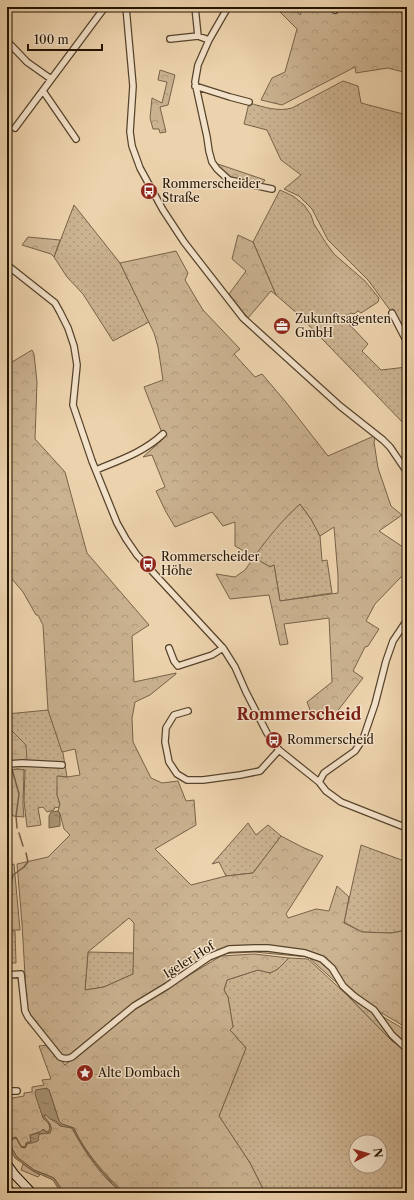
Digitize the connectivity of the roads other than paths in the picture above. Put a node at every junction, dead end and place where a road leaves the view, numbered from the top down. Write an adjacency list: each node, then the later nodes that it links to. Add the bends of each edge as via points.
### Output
1 (105, 7): 9 (street)
2 (126, 7): 21 (street, via 133,86 130,132 132,146 140,168 163,210 184,242 243,318 340,406 383,440)
3 (195, 7): 5 (street)
4 (228, 7): 7 (street)
5 (198, 36): 6 (street); 7 (street)
6 (170, 39)
7 (209, 40): 10 (street, via 198,64)
8 (7, 41): 9 (street, via 26,62)
9 (52, 79): 11 (street)
10 (195, 86): 12 (street); 15 (street, via 209,151 217,170 229,180)
11 (43, 90): 13 (street); 14 (street)
12 (249, 102)
13 (15, 128)
14 (76, 139)
15 (272, 189)
16 (7, 265): 20 (street, via 55,303 66,324 74,346 76,365 73,405)
17 (392, 313): 18 (street)
18 (407, 342)
19 (163, 434): 20 (street, via 144,449)
20 (96, 470): 24 (street, via 117,523 137,555)
21 (407, 472)
22 (407, 620): 29 (street, via 393,641 363,739 355,751 324,773)
23 (169, 648): 24 (street, via 178,666 212,655)
24 (223, 648): 26 (street, via 267,733)
25 (188, 711): 26 (street, via 174,715 166,728 165,742 169,762 177,774 187,780 260,771)
26 (279, 750): 29 (street)
27 (7, 764): 28 (street)
28 (62, 765)
29 (318, 782): 30 (street, via 341,802)
30 (407, 828)
31 (7, 975): 32 (street, Igeler Hof, via 21,974 28,1017 56,1053 67,1059 134,1006 209,957 229,949 268,948 305,953 322,959 332,968 343,986 374,1010 392,1035)
32 (407, 1048)
33 (7, 1091): 34 (street)
34 (17, 1091)
35 (7, 1164): 36 (main road)
36 (32, 1193)

